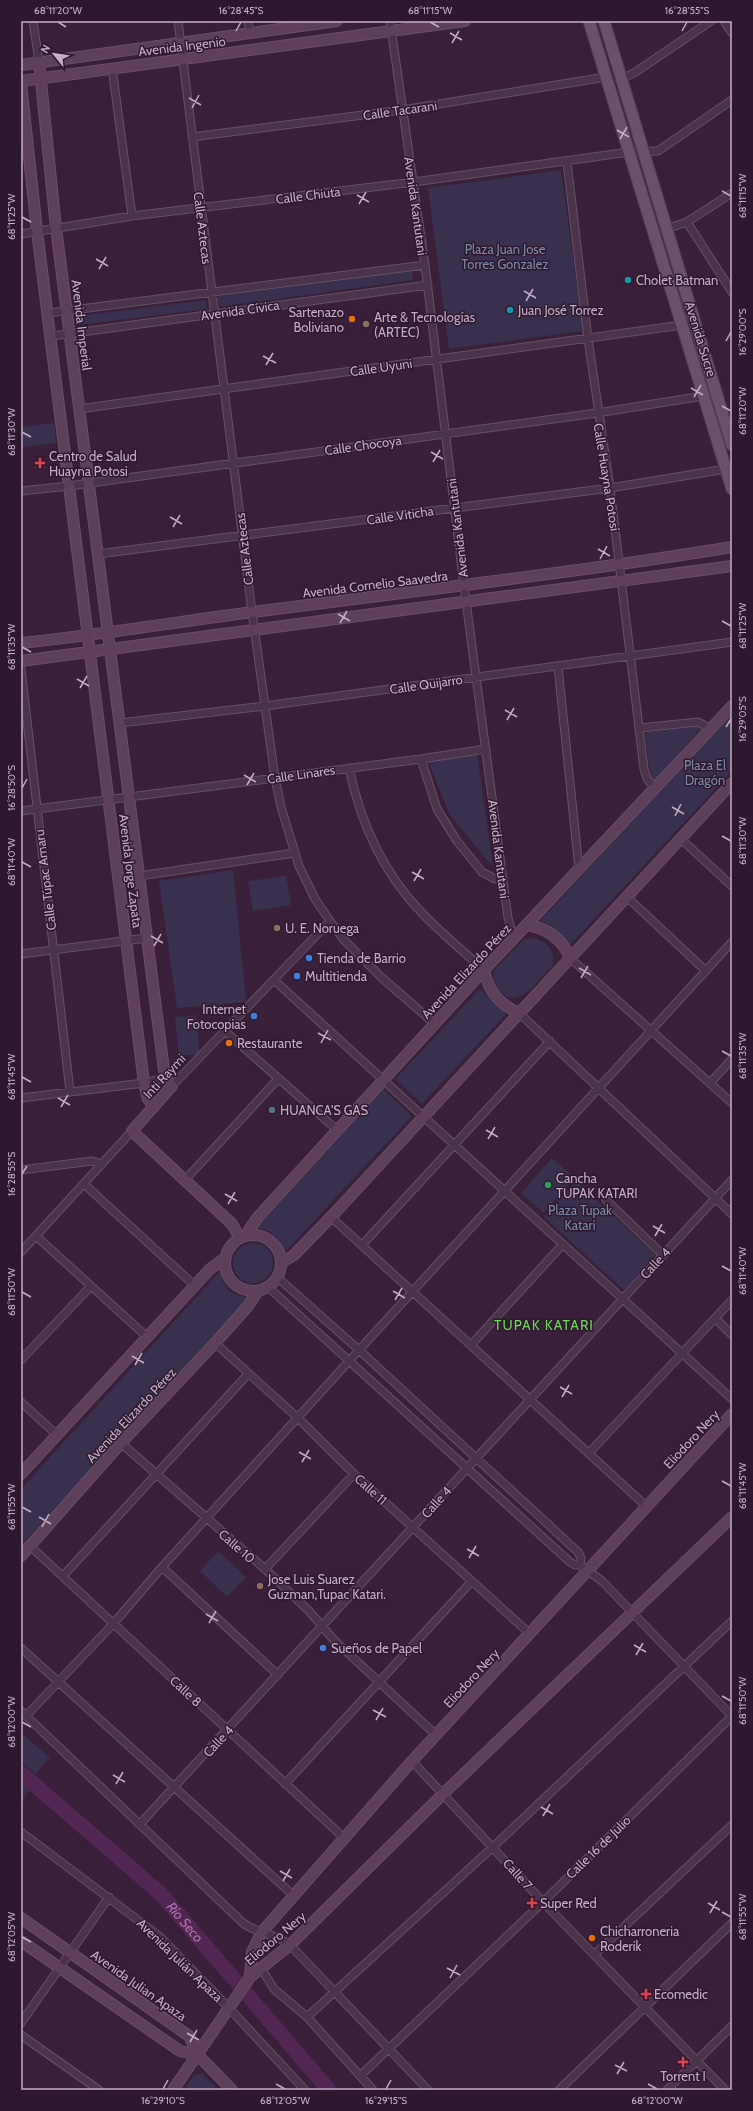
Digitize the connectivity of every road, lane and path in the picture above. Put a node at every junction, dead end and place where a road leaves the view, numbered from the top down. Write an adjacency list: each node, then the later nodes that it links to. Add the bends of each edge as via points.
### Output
1 (33, 21): 17 (street, Avenida Imperial)
2 (178, 21): 15 (street, Calle Aztecas)
3 (248, 21): 13 (street)
4 (337, 21): 11 (street, Avenida Ingenio)
5 (390, 21): 12 (street, Avenida Kantutani)
6 (465, 21): 12 (street, Avenida Ingenio)
7 (589, 21): 20 (main road, Avenida Sucre)
8 (604, 21): 22 (main road, Avenida Sucre)
9 (711, 21): 22 (street)
10 (724, 21): 14 (street)
11 (321, 22): 13 (street, Avenida Ingenio)
12 (392, 31): 16 (street, Avenida Ingenio); 25 (street, Avenida Kantutani)
13 (250, 33): 15 (street, Avenida Ingenio)
14 (732, 33)
15 (181, 43): 16 (street, Calle Aztecas); 17 (street, Avenida Ingenio)
16 (184, 60): 19 (street, Avenida Ingenio); 26 (street, Calle Aztecas)
17 (39, 62): 18 (street, Avenida Ingenio); 21 (street, Avenida Imperial)
18 (21, 65)
19 (112, 68): 21 (street, Avenida Ingenio); 33 (street)
20 (606, 77): 25 (street, Calle Tacarani); 27 (main road, Avenida Sucre)
21 (41, 78): 23 (street, Avenida Ingenio); 35 (street, Avenida Imperial)
22 (621, 79): 28 (main road, Avenida Sucre)
23 (21, 82): 37 (street)
24 (732, 100): 28 (street, Calle Chiuta, via 658,151)
25 (402, 110): 26 (street, Calle Tacarani); 30 (street, Avenida Kantutani)
26 (192, 137): 32 (street, Calle Aztecas)
27 (629, 152): 28 (street, Calle Chiuta); 29 (street, Calle Chiuta); 46 (main road, Avenida Sucre)
28 (642, 152): 36 (main road, Avenida Sucre)
29 (568, 162): 30 (street, Calle Chiuta); 49 (street, Calle Huayna Potosí)
30 (414, 182): 32 (street, Calle Chiuta); 39 (street, Avenida Kantutani)
31 (732, 193): 34 (street)
32 (200, 208): 33 (street, Calle Chiuta); 42 (street, Calle Aztecas)
33 (132, 216): 35 (street, Calle Chiuta)
34 (687, 222): 36 (street); 41 (street)
35 (56, 228): 37 (street, Calle Chiuta); 43 (street, Avenida Imperial)
36 (666, 229): 56 (main road, Avenida Sucre)
37 (37, 231): 38 (street, Calle Chiuta); 44 (street)
38 (21, 234)
39 (425, 264): 40 (street, Avenida Kantutani); 42 (street, Avenida Cívica)
40 (428, 285): 45 (street, Avenida Cívica); 50 (street, Avenida Kantutani)
41 (732, 291)
42 (211, 292): 43 (street, Avenida Cívica); 45 (street, Calle Aztecas)
43 (67, 311): 44 (street, Avenida Cívica); 47 (street, Avenida Imperial)
44 (49, 313): 48 (street)
45 (215, 313): 47 (street, Avenida Cívica); 51 (street, Calle Aztecas)
46 (682, 325): 49 (street, Calle Uyuni); 52 (main road, Avenida Sucre)
47 (70, 333): 48 (street, Avenida Cívica); 53 (street, Avenida Imperial)
48 (52, 336): 60 (street)
49 (588, 339): 50 (street, Calle Uyuni); 54 (street, Calle Huayna Potosí)
50 (437, 360): 51 (street, Calle Uyuni); 55 (street, Avenida Kantutani)
51 (224, 388): 53 (street, Calle Uyuni); 57 (street, Calle Aztecas)
52 (704, 396): 54 (street, Calle Chocoya); 58 (main road, Avenida Sucre)
53 (79, 409): 59 (street, Avenida Imperial)
54 (598, 413): 55 (street, Calle Chocoya); 61 (street, Calle Huayna Potosí)
55 (446, 434): 57 (street, Calle Chocoya); 64 (street, Avenida Kantutani)
56 (732, 445)
57 (233, 462): 59 (street, Calle Chocoya); 65 (street, Calle Aztecas)
58 (729, 468): 61 (street, Calle Viticha); 62 (main road, Avenida Sucre)
59 (89, 483): 60 (street, Calle Chocoya); 67 (street, Avenida Imperial)
60 (69, 486): 63 (street, Calle Chocoya); 76 (street)
61 (610, 488): 64 (street, Calle Viticha); 68 (street, Calle Huayna Potosí)
62 (732, 489)
63 (21, 491)
64 (454, 508): 65 (street, Calle Viticha); 71 (street, Avenida Kantutani)
65 (243, 536): 67 (street, Calle Viticha); 73 (street, Calle Aztecas)
66 (732, 548): 68 (street, Avenida Cornelio Saavedra)
67 (98, 554): 75 (street, Avenida Imperial)
68 (620, 566): 70 (street, Calle Huayna Potosí); 71 (street, Avenida Cornelio Saavedra)
69 (732, 566): 70 (street)
70 (622, 582): 72 (street); 81 (street, Calle Huayna Potosí)
71 (464, 586): 72 (street, Avenida Kantutani); 73 (street, Avenida Cornelio Saavedra)
72 (466, 602): 74 (street); 85 (street, Avenida Kantutani)
73 (252, 612): 74 (street, Calle Aztecas); 75 (street, Avenida Cornelio Saavedra)
74 (254, 630): 79 (street); 86 (street, Calle Aztecas)
75 (109, 632): 76 (street, Avenida Cornelio Saavedra); 79 (street, Avenida Jorge Zapata)
76 (89, 636): 78 (street, Avenida Cornelio Saavedra); 80 (street, Avenida Jorge Zapata)
77 (732, 642): 81 (street, Calle Quijarro)
78 (21, 643)
79 (111, 649): 80 (street); 88 (street, Avenida Jorge Zapata)
80 (91, 652): 82 (street); 98 (street, Avenida Jorge Zapata)
81 (630, 656): 83 (street, Calle Quijarro); 89 (street, Calle Huayna Potosí)
82 (21, 661)
83 (558, 667): 85 (street, Calle Quijarro); 103 (street)
84 (21, 669): 99 (street, Calle Túpac Amaru)
85 (477, 677): 86 (street, Calle Quijarro); 91 (street, Avenida Kantutani)
86 (265, 706): 88 (street, Calle Quijarro); 94 (street, Calle Aztecas)
87 (732, 706): 90 (street, Avenida Elizardo Pérez)
88 (120, 724): 97 (street, Avenida Jorge Zapata)
89 (640, 728): 90 (street, via 698,722); 96 (street, Calle Huayna Potosí, via 644,769)
90 (711, 728): 96 (street, Avenida Elizardo Pérez)
91 (486, 748): 92 (street, Calle Linares); 105 (street, Avenida Kantutani)
92 (421, 759): 93 (street, Calle Linares); 105 (street, via 437,809 456,840 482,872 495,879)
93 (350, 768): 94 (street, Calle Linares); 117 (street, via 373,843 396,881 421,912)
94 (275, 778): 97 (street, Calle Linares); 102 (street, Calle Aztecas)
95 (732, 783): 101 (street)
96 (655, 788): 103 (street, Avenida Elizardo Pérez)
97 (130, 798): 98 (street, Calle Linares); 104 (street, Avenida Jorge Zapata)
98 (109, 800): 99 (street, Calle Linares); 112 (street, Avenida Jorge Zapata)
99 (37, 809): 100 (street, Calle Linares); 114 (street, Calle Túpac Amaru)
100 (21, 811)
101 (681, 839): 106 (street); 107 (street)
102 (294, 853): 104 (street); 108 (street, Calle Aztecas, via 315,899)
103 (579, 869): 109 (street, Avenida Elizardo Pérez)
104 (139, 876): 110 (street, Avenida Jorge Zapata)
105 (503, 878): 111 (street, Avenida Kantutani, via 508,918)
106 (732, 886)
107 (627, 897): 116 (street); 118 (street)
108 (330, 921): 119 (street, Inti Raymi); 121 (street, Calle Aztecas, via 344,940 380,977)
109 (526, 925): 111 (street, Avenida Elizardo Pérez); 116 (street, via 551,933 561,942)
110 (147, 938): 112 (street); 128 (street, Avenida Jorge Zapata)
111 (514, 938): 117 (street, Avenida Elizardo Pérez)
112 (127, 940): 114 (street); 129 (street, Avenida Jorge Zapata)
113 (732, 942): 118 (street)
114 (54, 950): 115 (street); 132 (street, Calle Túpac Amaru)
115 (21, 954)
116 (570, 958): 120 (street); 122 (street)
117 (484, 970): 120 (street, via 489,987 496,996); 121 (street, Avenida Elizardo Pérez)
118 (706, 971): 122 (street)
119 (274, 980): 123 (street, Inti Raymi); 127 (street)
120 (520, 1013): 124 (street); 136 (street)
121 (434, 1024): 127 (street, Avenida Elizardo Pérez)
122 (651, 1030): 130 (street); 131 (street)
123 (225, 1031): 126 (street); 128 (street, Inti Raymi)
124 (550, 1041): 131 (street); 139 (street)
125 (732, 1059): 130 (street)
126 (278, 1079): 137 (street); 142 (street)
127 (383, 1080): 136 (street); 137 (street, Avenida Elizardo Pérez)
128 (169, 1082): 129 (street); 135 (street, Inti Raymi)
129 (144, 1083): 132 (street); 135 (street, Avenida Jorge Zapata, via 148,1099)
130 (710, 1083): 134 (street)
131 (599, 1088): 145 (street); 146 (street)
132 (70, 1091): 133 (street)
133 (21, 1098)
134 (732, 1103)
135 (154, 1107): 138 (street, Inti Raymi)
136 (423, 1116): 139 (street); 149 (street)
137 (337, 1130): 151 (street, Avenida Elizardo Pérez, via 258,1217)
138 (132, 1131): 140 (street, Inti Raymi); 142 (street)
139 (454, 1144): 145 (street); 153 (street)
140 (102, 1164): 141 (street, via 92,1161); 144 (street, Inti Raymi)
141 (21, 1170)
142 (185, 1180): 151 (street)
143 (732, 1180): 146 (street, Calle 4)
144 (84, 1184): 150 (street, Inti Raymi); 159 (street)
145 (505, 1191): 152 (street); 163 (street)
146 (715, 1198): 148 (street); 155 (street, Calle 4)
147 (606, 1200): 155 (street)
148 (732, 1214)
149 (331, 1217): 153 (street); 157 (street, via 294,1255)
150 (36, 1236): 154 (street, Inti Raymi); 160 (street)
151 (244, 1237): 156 (street, via 229,1248); 157 (street, via 259,1236 269,1240 279,1253)
152 (563, 1244): 164 (street); 170 (street)
153 (362, 1245): 163 (street)
154 (21, 1252)
155 (662, 1254): 164 (street, Calle 4)
156 (225, 1258): 159 (street); 162 (street, via 225,1269 233,1283 242,1289)
157 (281, 1263): 158 (street)
158 (277, 1277): 161 (street); 171 (street)
159 (194, 1285): 167 (street)
160 (90, 1286): 167 (street); 173 (street)
161 (268, 1287): 162 (street); 174 (street)
162 (258, 1291): 169 (street, Avenida Elizardo Pérez)
163 (413, 1292): 170 (street); 171 (street)
164 (622, 1298): 172 (street); 176 (street, Calle 4)
165 (732, 1300): 166 (street)
166 (715, 1318): 168 (street); 172 (street)
167 (146, 1336): 181 (street)
168 (732, 1336)
169 (215, 1343): 175 (street, Calle 11); 182 (street, Avenida Elizardo Pérez)
170 (471, 1345): 176 (street)
171 (359, 1350): 174 (street); 184 (street)
172 (682, 1353): 177 (street); 183 (street)
173 (21, 1360)
174 (349, 1360): 180 (street); 185 (street)
175 (248, 1374): 180 (street, Calle 11); 187 (street)
176 (530, 1399): 183 (street); 184 (street, Calle 4)
177 (732, 1399)
178 (21, 1402): 181 (street)
179 (732, 1414): 189 (street, Eliodoro Nery)
180 (298, 1418): 188 (street, Calle 11); 191 (street)
181 (57, 1435): 186 (street)
182 (121, 1443): 187 (street, Calle 10); 193 (street, Avenida Elizardo Pérez)
183 (588, 1453): 189 (street)
184 (476, 1458): 185 (street, Calle 4); 196 (street, via 578,1552)
185 (467, 1468): 192 (street, Calle 4); 196 (street, via 570,1562)
186 (21, 1474)
187 (156, 1474): 191 (street, Calle 10); 198 (street)
188 (354, 1474): 192 (street, Calle 11); 197 (street)
189 (646, 1506): 196 (street, Eliodoro Nery)
190 (732, 1517): 200 (street, Eliodoro Nery)
191 (206, 1519): 195 (street); 197 (street, Calle 10)
192 (413, 1528): 199 (street, Calle 11); 203 (street, Calle 4)
193 (30, 1546): 194 (street, Avenida Elizardo Pérez); 198 (street, Calle 8)
194 (21, 1556)
195 (162, 1567): 202 (street); 207 (street)
196 (584, 1567): 200 (street, via 602,1581); 204 (street, Eliodoro Nery)
197 (264, 1569): 203 (street, Calle 10)
198 (64, 1576): 202 (street, Calle 8)
199 (472, 1581): 204 (street, Calle 11); 209 (street)
200 (632, 1612): 206 (street); 217 (street, Eliodoro Nery)
201 (732, 1621): 206 (street)
202 (114, 1623): 208 (street); 212 (street, Calle 8)
203 (323, 1627): 207 (street, Calle 4); 209 (street, Calle 10)
204 (529, 1633): 213 (street, Eliodoro Nery)
205 (21, 1648): 208 (street)
206 (684, 1666): 211 (street); 222 (street)
207 (278, 1675): 212 (street, Calle 4)
208 (58, 1681): 210 (street); 216 (street)
209 (380, 1682): 213 (street, Calle 10); 215 (street)
210 (23, 1713): 218 (street)
211 (732, 1716): 225 (street, Calle 16 de Julio)
212 (228, 1730): 215 (street, Calle 8); 216 (street, Calle 4)
213 (436, 1735): 214 (street, Eliodoro Nery)
214 (412, 1761): 217 (street, Calle 7); 221 (street, Eliodoro Nery)
215 (286, 1784): 221 (street, Calle 8)
216 (174, 1789): 218 (street, Calle 4); 223 (street)
217 (443, 1794): 222 (street, Calle 7); 230 (street, Eliodoro Nery)
218 (140, 1824): 228 (street, via 243,1923)
219 (732, 1825): 232 (street)
220 (21, 1832): 224 (street, Avenida Julián Apaza)
221 (343, 1837): 223 (street, Eliodoro Nery)
222 (493, 1847): 225 (street, Calle 7); 236 (street)
223 (293, 1895): 228 (street, Eliodoro Nery)
224 (109, 1897): 231 (street); 237 (street, Avenida Julián Apaza, via 159,1936)
225 (543, 1902): 232 (street, Calle 7); 243 (street, Calle 16 de Julio)
226 (21, 1918): 231 (street, Avenida Julian Apaza)
227 (732, 1923): 238 (street)
228 (261, 1933): 230 (street, via 274,1935); 235 (street, Eliodoro Nery, via 252,1952)
229 (21, 1942): 233 (street)
230 (290, 1945): 234 (street, Eliodoro Nery); 236 (street)
231 (69, 1952): 233 (street); 244 (street, Avenida Julian Apaza, via 189,2036)
232 (595, 1954): 238 (street, Calle 7)
233 (58, 1967): 240 (street); 244 (street, via 180,2051)
234 (261, 1968): 235 (street, Eliodoro Nery); 239 (street, via 274,1989)
235 (249, 1978): 237 (street)
236 (336, 1991): 239 (street); 243 (street)
237 (231, 2004): 244 (street); 250 (street, Avenida Julián Apaza)
238 (644, 2007): 245 (street, Calle 7); 253 (street)
239 (307, 2017): 246 (street)
240 (21, 2023)
241 (732, 2026): 245 (street)
242 (21, 2035): 247 (street)
243 (388, 2050): 246 (street, Calle 16 de Julio); 252 (street)
244 (198, 2055): 248 (street); 249 (street)
245 (697, 2060): 254 (street); 255 (street, Calle 7)
246 (360, 2076): 251 (street)
247 (99, 2090)
248 (173, 2090)
249 (232, 2090)
250 (305, 2090)
251 (373, 2090)
252 (428, 2090)
253 (559, 2090)
254 (666, 2090)
255 (725, 2090)

